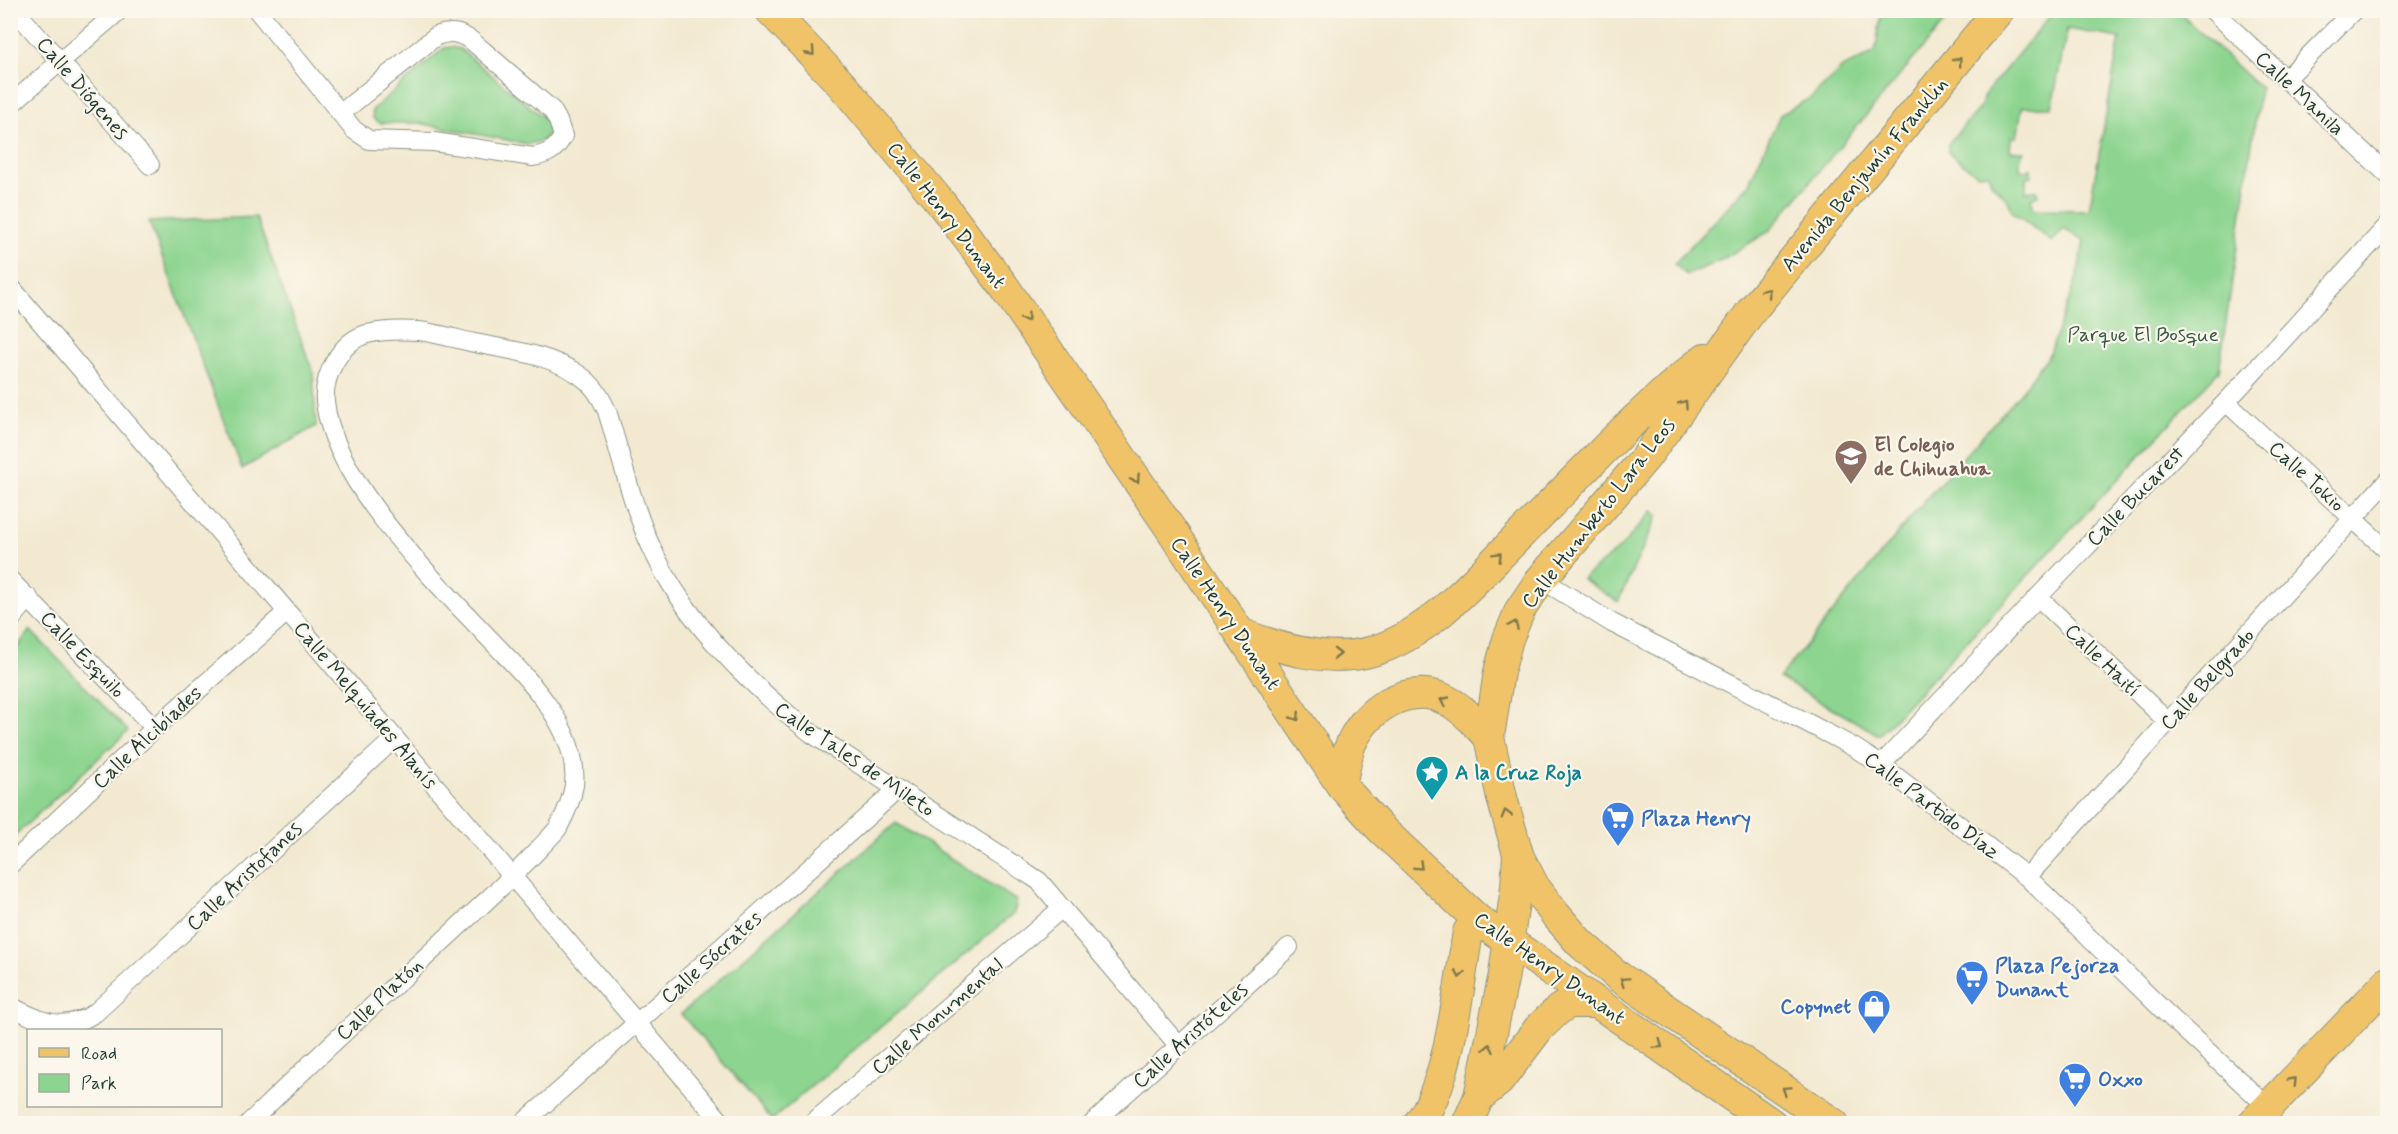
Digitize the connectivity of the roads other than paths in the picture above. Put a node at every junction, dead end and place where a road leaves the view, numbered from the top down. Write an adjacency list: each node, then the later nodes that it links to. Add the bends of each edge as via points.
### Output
1 (15, 10): 8 (street, Calle Diógenes)
2 (120, 10): 8 (street)
3 (257, 10): 11 (street)
4 (770, 10): 27 (main road, Calle Henry Dunant, one-way to 27, via 842,85 982,257)
5 (1999, 10): 16 (main road, Avenida Benjamín Franklin, one-way to 5)
6 (2212, 10): 9 (street, Calle Manila)
7 (2354, 10): 9 (street)
8 (61, 62): 10 (street); 12 (street, Calle Diógenes)
9 (2286, 79): 13 (street, Calle Manila)
10 (10, 105)
11 (341, 113): 11 (street, via 436,36 450,31 472,41 552,110 563,136 547,154 533,157 434,142 369,140 354,130)
12 (150, 165)
13 (2388, 175)
14 (2388, 225): 17 (street, Calle Bucarest)
15 (10, 286): 25 (street, Calle Melquíades Alanís)
16 (1730, 338): 21 (main road, Calle Humberto Lara Leos, one-way to 16, via 1646,457); 27 (main road, one-way to 16, via 1277,648 1319,654 1371,652 1401,641 1450,604 1661,393)
17 (2226, 402): 19 (street, Calle Tokio); 23 (street, Calle Bucarest)
18 (2388, 480): 19 (street, Calle Belgrado)
19 (2353, 519): 20 (street, Calle Tokio); 28 (street, Calle Belgrado)
20 (2388, 551)
21 (1541, 579): 30 (main road, Calle Humberto Lara Leos, one-way to 21, via 1508,639 1520,610); 32 (street, Calle Partido Díaz, via 1612,623 1806,722)
22 (10, 580): 24 (street, Calle Esquilo)
23 (2038, 597): 28 (street, Calle Haití); 32 (street, Calle Bucarest)
24 (29, 598): 26 (street); 29 (street, Calle Esquilo)
25 (287, 612): 29 (street, Calle Alcibíades); 31 (street, Calle Melquíades Alanís)
26 (10, 621)
27 (1240, 633): 33 (main road, Calle Henry Dunant, one-way to 33)
28 (2168, 722): 38 (street, Calle Belgrado)
29 (155, 728): 36 (street, Calle Alcibíades)
30 (1489, 737): 33 (main road, one-way to 33, via 1448,700 1427,693 1404,695 1379,707 1364,723 1350,748); 35 (main road, Calle Humberto Lara Leos, one-way to 30)
31 (394, 739): 37 (street, Calle Melquíades Alanís); 45 (street, Calle Aristofanes, via 95,1013 82,1022 50,1023)
32 (1881, 765): 38 (street, Calle Partido Díaz)
33 (1341, 785): 40 (main road, Calle Henry Dunant, one-way to 40, via 1397,845)
34 (898, 789): 37 (street, Calle Tales de Mileto, via 776,706 741,672 690,611 655,554 607,411 592,385 564,366 540,357 421,332 364,335 346,347 327,376 324,397 338,448 365,494 412,556 528,680 555,715 566,737 574,786 568,804 556,830); 39 (street, Calle Tales de Mileto, via 1039,881); 46 (street, Calle Sócrates)
35 (1518, 854): 41 (main road, Calle Humberto Lara Leos); 58 (main road, Calle Henry Dunant, one-way to 35, via 1603,964 1555,914 1534,886)
36 (10, 865)
37 (513, 877): 46 (street, Calle Melquíades Alanís); 50 (street, Calle Platón)
38 (2027, 877): 49 (street, Calle Partido Díaz, via 2166,1012)
39 (1062, 908): 47 (street, Calle Tales de Mileto); 53 (street, Calle Monumental)
40 (1478, 920): 41 (main road, Calle Henry Dunant); 55 (main road, one-way to 55, via 1468,932 1444,1067 1435,1094)
41 (1508, 941): 44 (main road, Calle Henry Dunant); 48 (main road, Calle Humberto Lara Leos, one-way to 41)
42 (1289, 947): 47 (street, Calle Aristóteles)
43 (2388, 982): 49 (main road, one-way to 43)
44 (1598, 1003): 48 (main road, via 1569,1003 1558,1010 1539,1028 1499,1081); 57 (main road, Calle Henry Dunant, one-way to 57)
45 (10, 1006)
46 (637, 1023): 51 (street, Calle Sócrates); 52 (street, Calle Melquíades Alanís)
47 (1178, 1045): 54 (street, Calle Aristóteles)
48 (1479, 1097): 56 (main road, Calle Humberto Lara Leos)
49 (2260, 1115)
50 (248, 1124)
51 (522, 1124)
52 (723, 1124)
53 (811, 1124)
54 (1092, 1124)
55 (1418, 1124)
56 (1467, 1124)
57 (1772, 1124)
58 (1834, 1124)

